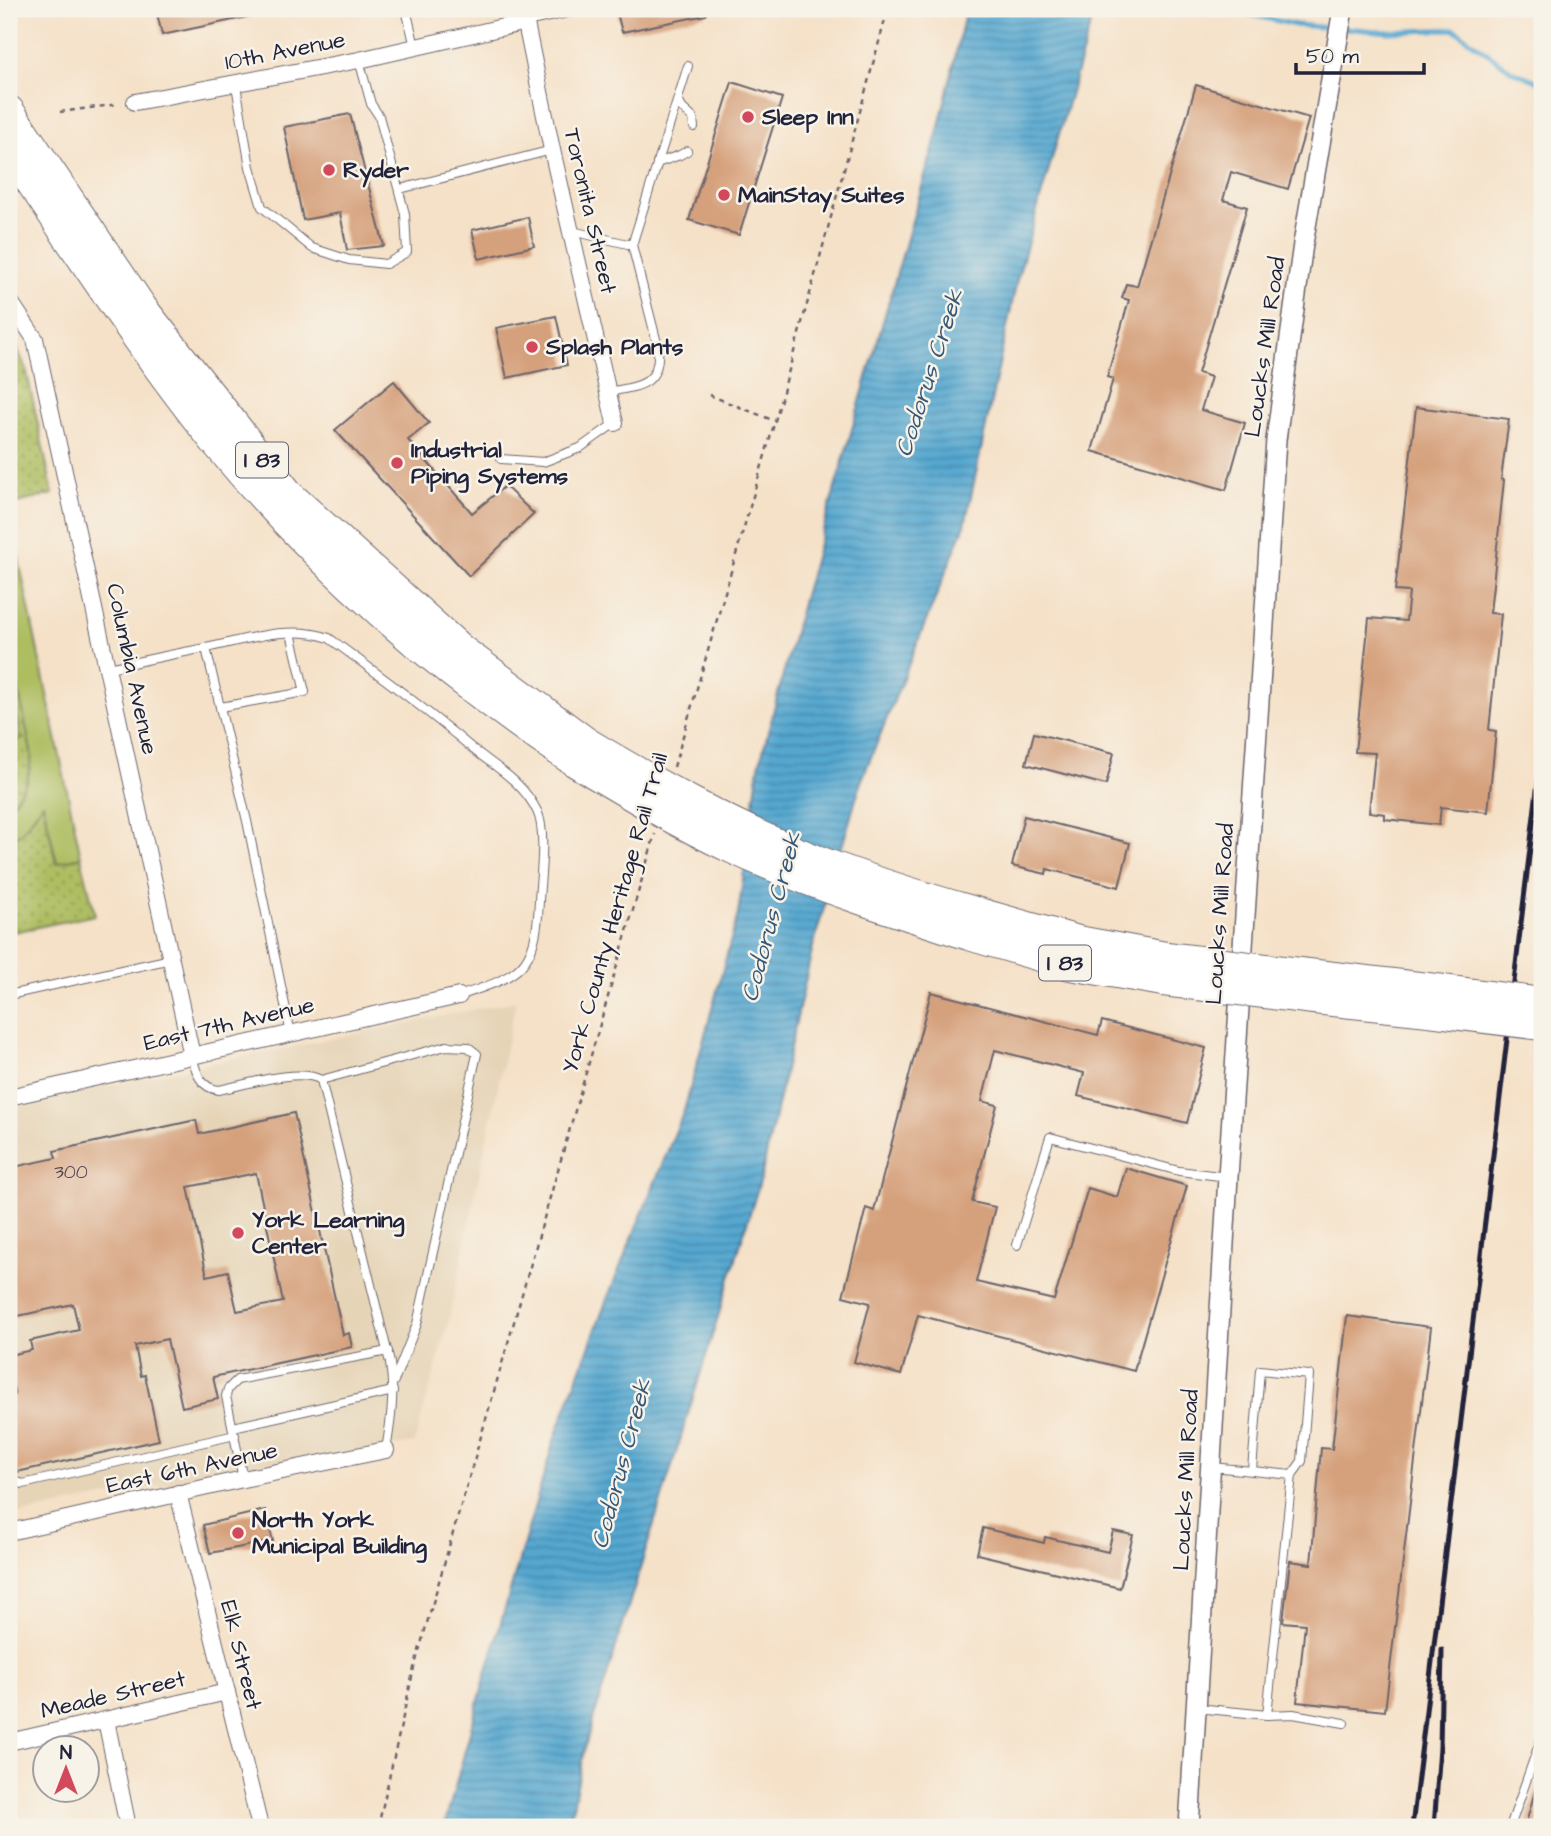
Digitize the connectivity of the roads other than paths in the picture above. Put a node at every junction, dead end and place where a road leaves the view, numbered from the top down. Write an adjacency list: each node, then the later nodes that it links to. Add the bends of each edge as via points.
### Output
1 (406, 9): 5 (lane)
2 (575, 9): 4 (lane)
3 (1343, 9): 39 (street, Loucks Mill Road, via 1276,440)
4 (525, 15): 5 (street, 10th Avenue); 14 (street, Toronita Street)
5 (415, 47): 6 (street, 10th Avenue)
6 (359, 60): 8 (street, 10th Avenue); 17 (lane)
7 (688, 66): 9 (lane)
8 (236, 85): 10 (street, 10th Avenue); 17 (lane, via 262,207 312,248 349,260 386,264 407,252)
9 (678, 100): 12 (lane, via 693,118); 16 (lane)
10 (135, 102)
11 (9, 111): 28 (highway, I 83, via 142,308 290,496)
12 (694, 127)
13 (9, 150): 28 (highway, I 83, via 178,394 289,525 416,645 513,720)
14 (552, 150): 17 (lane); 18 (street, Toronita Street)
15 (687, 150): 16 (lane)
16 (657, 163): 19 (lane)
17 (400, 189)
18 (572, 230): 19 (lane); 21 (street, Toronita Street)
19 (632, 245): 21 (lane, via 659,362 644,384)
20 (9, 300): 26 (street, Columbia Avenue, via 36,339)
21 (608, 392): 22 (street, Toronita Street)
22 (615, 423): 23 (lane, via 580,447 543,462)
23 (501, 458)
24 (291, 633): 25 (lane); 27 (lane, via 305,692); 31 (lane, via 329,638 519,783 539,813 542,839 534,946 522,966 500,981)
25 (206, 648): 26 (lane); 27 (lane)
26 (109, 668): 29 (street, Columbia Avenue)
27 (220, 707): 35 (lane)
28 (580, 752): 32 (highway, I 83, bridge, via 629,794 736,850 855,899 972,924 1070,965 1164,969)
29 (171, 959): 30 (lane); 36 (street, Columbia Avenue)
30 (9, 995)
31 (459, 996): 35 (street, East 7th Avenue)
32 (1436, 1001): 33 (highway, I 83, bridge); 34 (highway, I 83, bridge)
33 (1542, 1003)
34 (1542, 1025)
35 (292, 1034): 36 (street, East 7th Avenue)
36 (192, 1056): 37 (lane, via 198,1076 212,1089 299,1074); 38 (street, East 7th Avenue)
37 (321, 1080): 41 (lane); 42 (lane, via 446,1046 468,1047 477,1054 416,1324)
38 (9, 1097)
39 (1228, 1177): 40 (lane, via 1179,1171 1050,1137); 45 (street, Loucks Mill Road)
40 (1017, 1245)
41 (387, 1352): 42 (lane); 43 (lane, via 237,1380 226,1396)
42 (393, 1387): 43 (lane); 44 (lane)
43 (234, 1431): 47 (lane, via 23,1484 12,1480); 49 (lane)
44 (386, 1450): 49 (street, East 6th Avenue)
45 (1211, 1467): 46 (lane); 53 (street, Loucks Mill Road)
46 (1252, 1470): 48 (lane); 48 (lane, via 1260,1370 1309,1375 1302,1461)
47 (9, 1471)
48 (1292, 1475): 54 (lane)
49 (243, 1479): 50 (street, East 6th Avenue)
50 (178, 1493): 51 (street, East 6th Avenue); 52 (street, Elk Street)
51 (9, 1532)
52 (227, 1692): 55 (street, Meade Street); 60 (street, Elk Street)
53 (1197, 1708): 54 (lane); 61 (street, Loucks Mill Road)
54 (1267, 1715): 56 (lane, via 1293,1714)
55 (106, 1720): 58 (street, Meade Street); 59 (street)
56 (1344, 1723)
57 (1542, 1736): 62 (lane)
58 (9, 1742)
59 (128, 1827)
60 (260, 1827)
61 (1188, 1827)
62 (1510, 1827)

